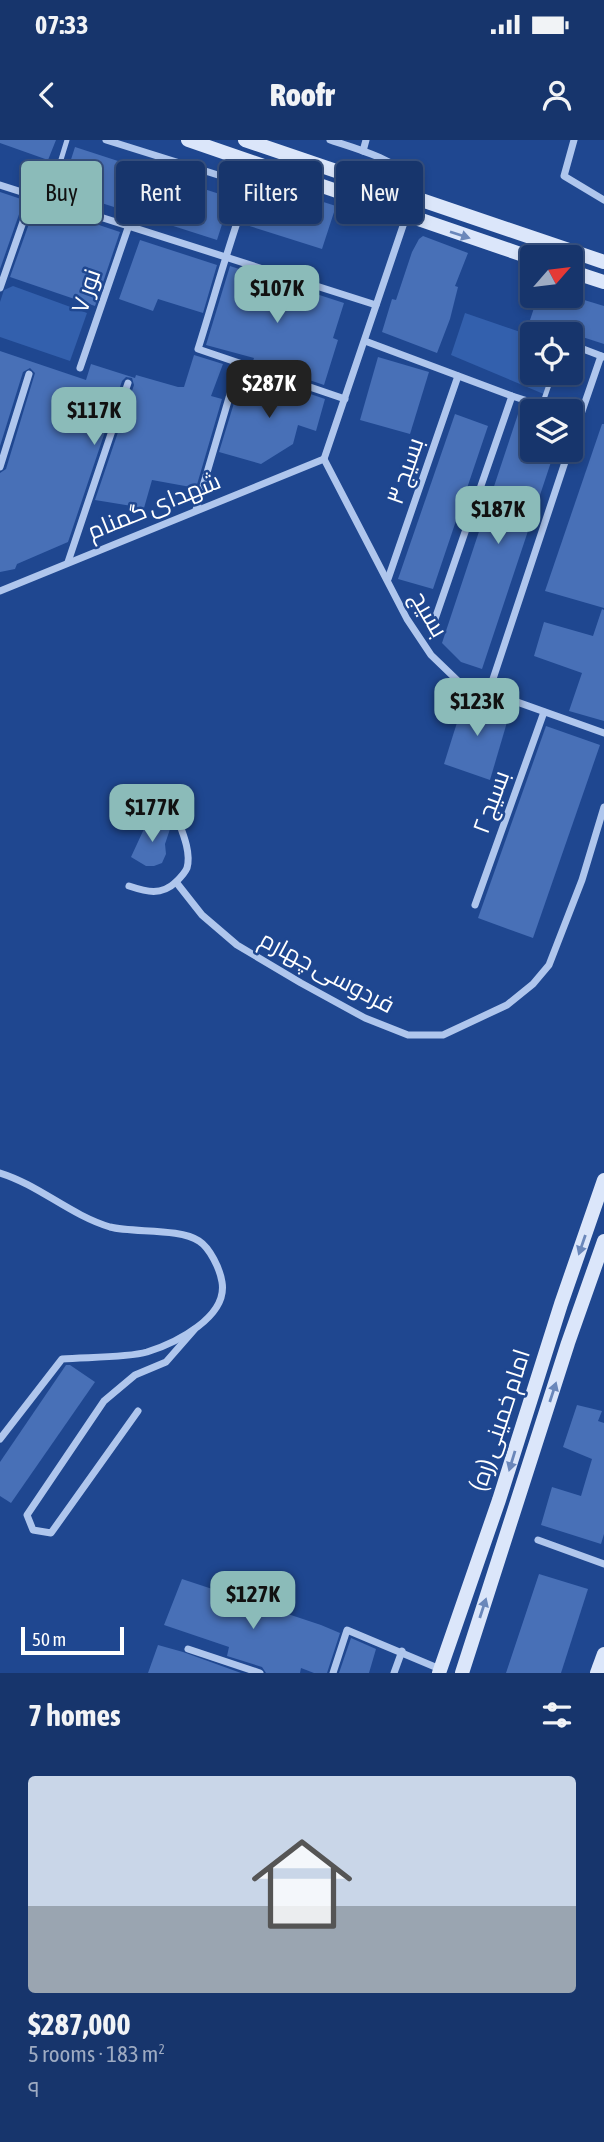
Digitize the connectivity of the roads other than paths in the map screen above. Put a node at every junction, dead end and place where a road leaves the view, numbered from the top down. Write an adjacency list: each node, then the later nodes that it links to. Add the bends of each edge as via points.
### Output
1 (67, 140): 9 (lane)
2 (106, 140): 23 (street, via 250,185)
3 (187, 140): 14 (main road)
4 (245, 140): 11 (main road)
5 (330, 140): 8 (street)
6 (366, 140): 8 (street)
7 (574, 140): 15 (street, via 564,176)
8 (363, 151): 10 (street)
9 (61, 161)
10 (388, 161)
11 (336, 171)
12 (0, 185): 13 (street)
13 (21, 192)
14 (336, 192)
15 (604, 200)
16 (423, 201): 24 (main road)
17 (102, 220): 21 (street)
18 (423, 223): 22 (main road, one-way to 22)
19 (22, 224): 27 (street)
20 (404, 224): 28 (street)
21 (128, 228): 23 (street); 32 (street, نور ۷)
22 (520, 254)
23 (227, 257): 28 (street); 38 (street, via 198,349)
24 (604, 262)
25 (583, 275): 26 (main road)
26 (604, 282)
27 (0, 288)
28 (376, 305): 29 (street)
29 (365, 341): 34 (street); 38 (street)
30 (583, 349): 31 (street)
31 (603, 356): 40 (street)
32 (80, 368)
33 (29, 374): 43 (street)
34 (458, 376): 37 (street); 46 (street, بسیج ۳)
35 (128, 383): 45 (street)
36 (233, 384): 44 (street)
37 (512, 396): 39 (street); 48 (street)
38 (345, 399): 41 (street)
39 (522, 399)
40 (583, 411)
41 (324, 459): 44 (street, شهدای گمنام); 46 (street, بسیج)
42 (565, 462): 49 (street)
43 (0, 467)
44 (196, 510): 45 (street, شهدای گمنام)
45 (68, 562): 47 (street, شهدای گمنام)
46 (388, 579): 49 (street, بسیج, via 431,655 458,681)
47 (0, 591)
48 (435, 619)
49 (489, 691): 50 (street, بسیج)
50 (544, 712): 51 (street, بسیج); 56 (street, بسیج ۲)
51 (604, 733)
52 (604, 807): 54 (street, فردوسی چهارم, via 549,965 507,1005 443,1035 408,1035 365,1018 301,983 237,945 202,915)
53 (179, 823): 54 (street, via 187,869)
54 (176, 882): 55 (street, via 158,892)
55 (128, 886)
56 (475, 905)
57 (0, 1172): 60 (street, via 110,1227 199,1241 221,1275 224,1294 220,1305)
58 (604, 1180): 68 (main road, امام خمینی (ره), one-way to 68)
59 (604, 1241): 72 (main road, امام خمینی (ره), one-way to 59)
60 (199, 1325): 61 (street, via 166,1362 135,1374 104,1401 27,1515 33,1530 51,1533); 62 (street, via 145,1352 62,1359)
61 (138, 1410)
62 (0, 1439)
63 (538, 1540): 64 (street)
64 (604, 1564)
65 (188, 1649): 69 (street)
66 (402, 1651): 68 (street); 70 (street, via 347,1630); 71 (street)
67 (604, 1654): 73 (main road)
68 (440, 1671)
69 (260, 1673)
70 (333, 1673)
71 (394, 1673)
72 (462, 1673)
73 (597, 1673)

